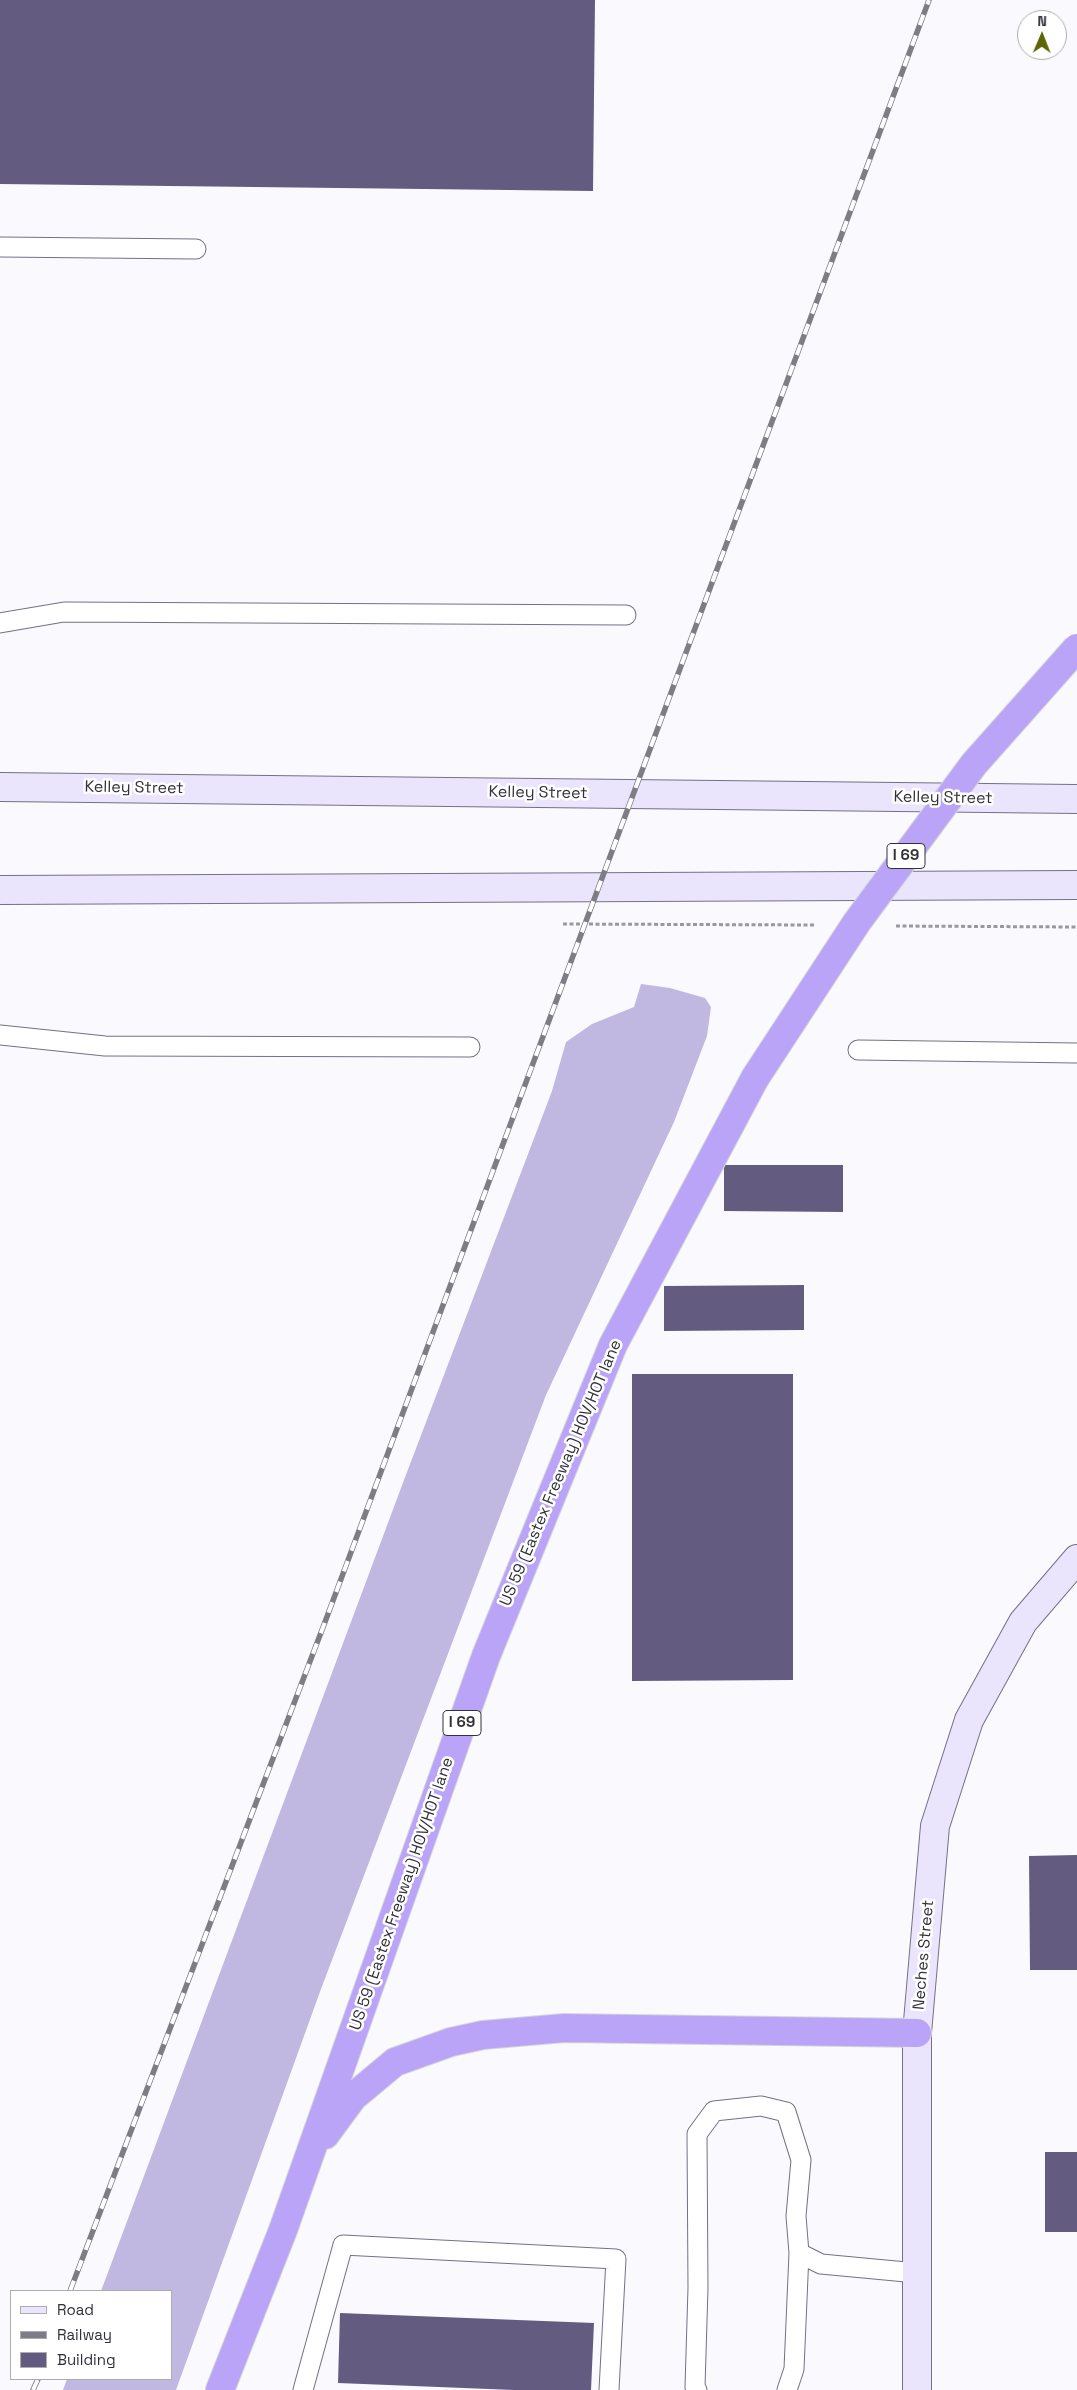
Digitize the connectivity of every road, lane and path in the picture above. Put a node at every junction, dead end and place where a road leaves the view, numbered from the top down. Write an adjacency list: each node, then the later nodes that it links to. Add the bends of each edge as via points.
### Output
1 (0, 247): 2 (lane)
2 (196, 249)
3 (626, 615): 4 (lane, via 64,612)
4 (0, 623)
5 (1077, 648): 16 (highway, US 59 (Eastex Freeway) HOV/HOT lane / I 69, bridge, via 974,764 857,922 755,1078 613,1345 486,1656)
6 (0, 787): 7 (main road, Kelley Street)
7 (1077, 800)
8 (1077, 885): 9 (main road)
9 (0, 890)
10 (0, 1035): 11 (lane, via 105,1046)
11 (470, 1047)
12 (858, 1050): 13 (lane)
13 (1077, 1053)
14 (1077, 1559): 15 (main road, Neches Street, via 1023,1622 968,1720 935,1826)
15 (917, 2033): 16 (highway, via 564,2028 483,2035 451,2042 395,2062 353,2097); 18 (main road, Neches Street)
16 (309, 2156): 19 (highway, US 59 (Eastex Freeway) HOV/HOT lane / I 69)
17 (799, 2253): 18 (lane, via 821,2264); 22 (lane, via 796,2216 801,2160 786,2112 761,2106 714,2111 697,2134); 23 (lane, via 794,2369)
18 (917, 2273): 24 (main road, Neches Street)
19 (220, 2390)
20 (303, 2390): 21 (lane, via 343,2245 616,2259)
21 (609, 2390)
22 (697, 2390)
23 (787, 2390)
24 (917, 2390)

